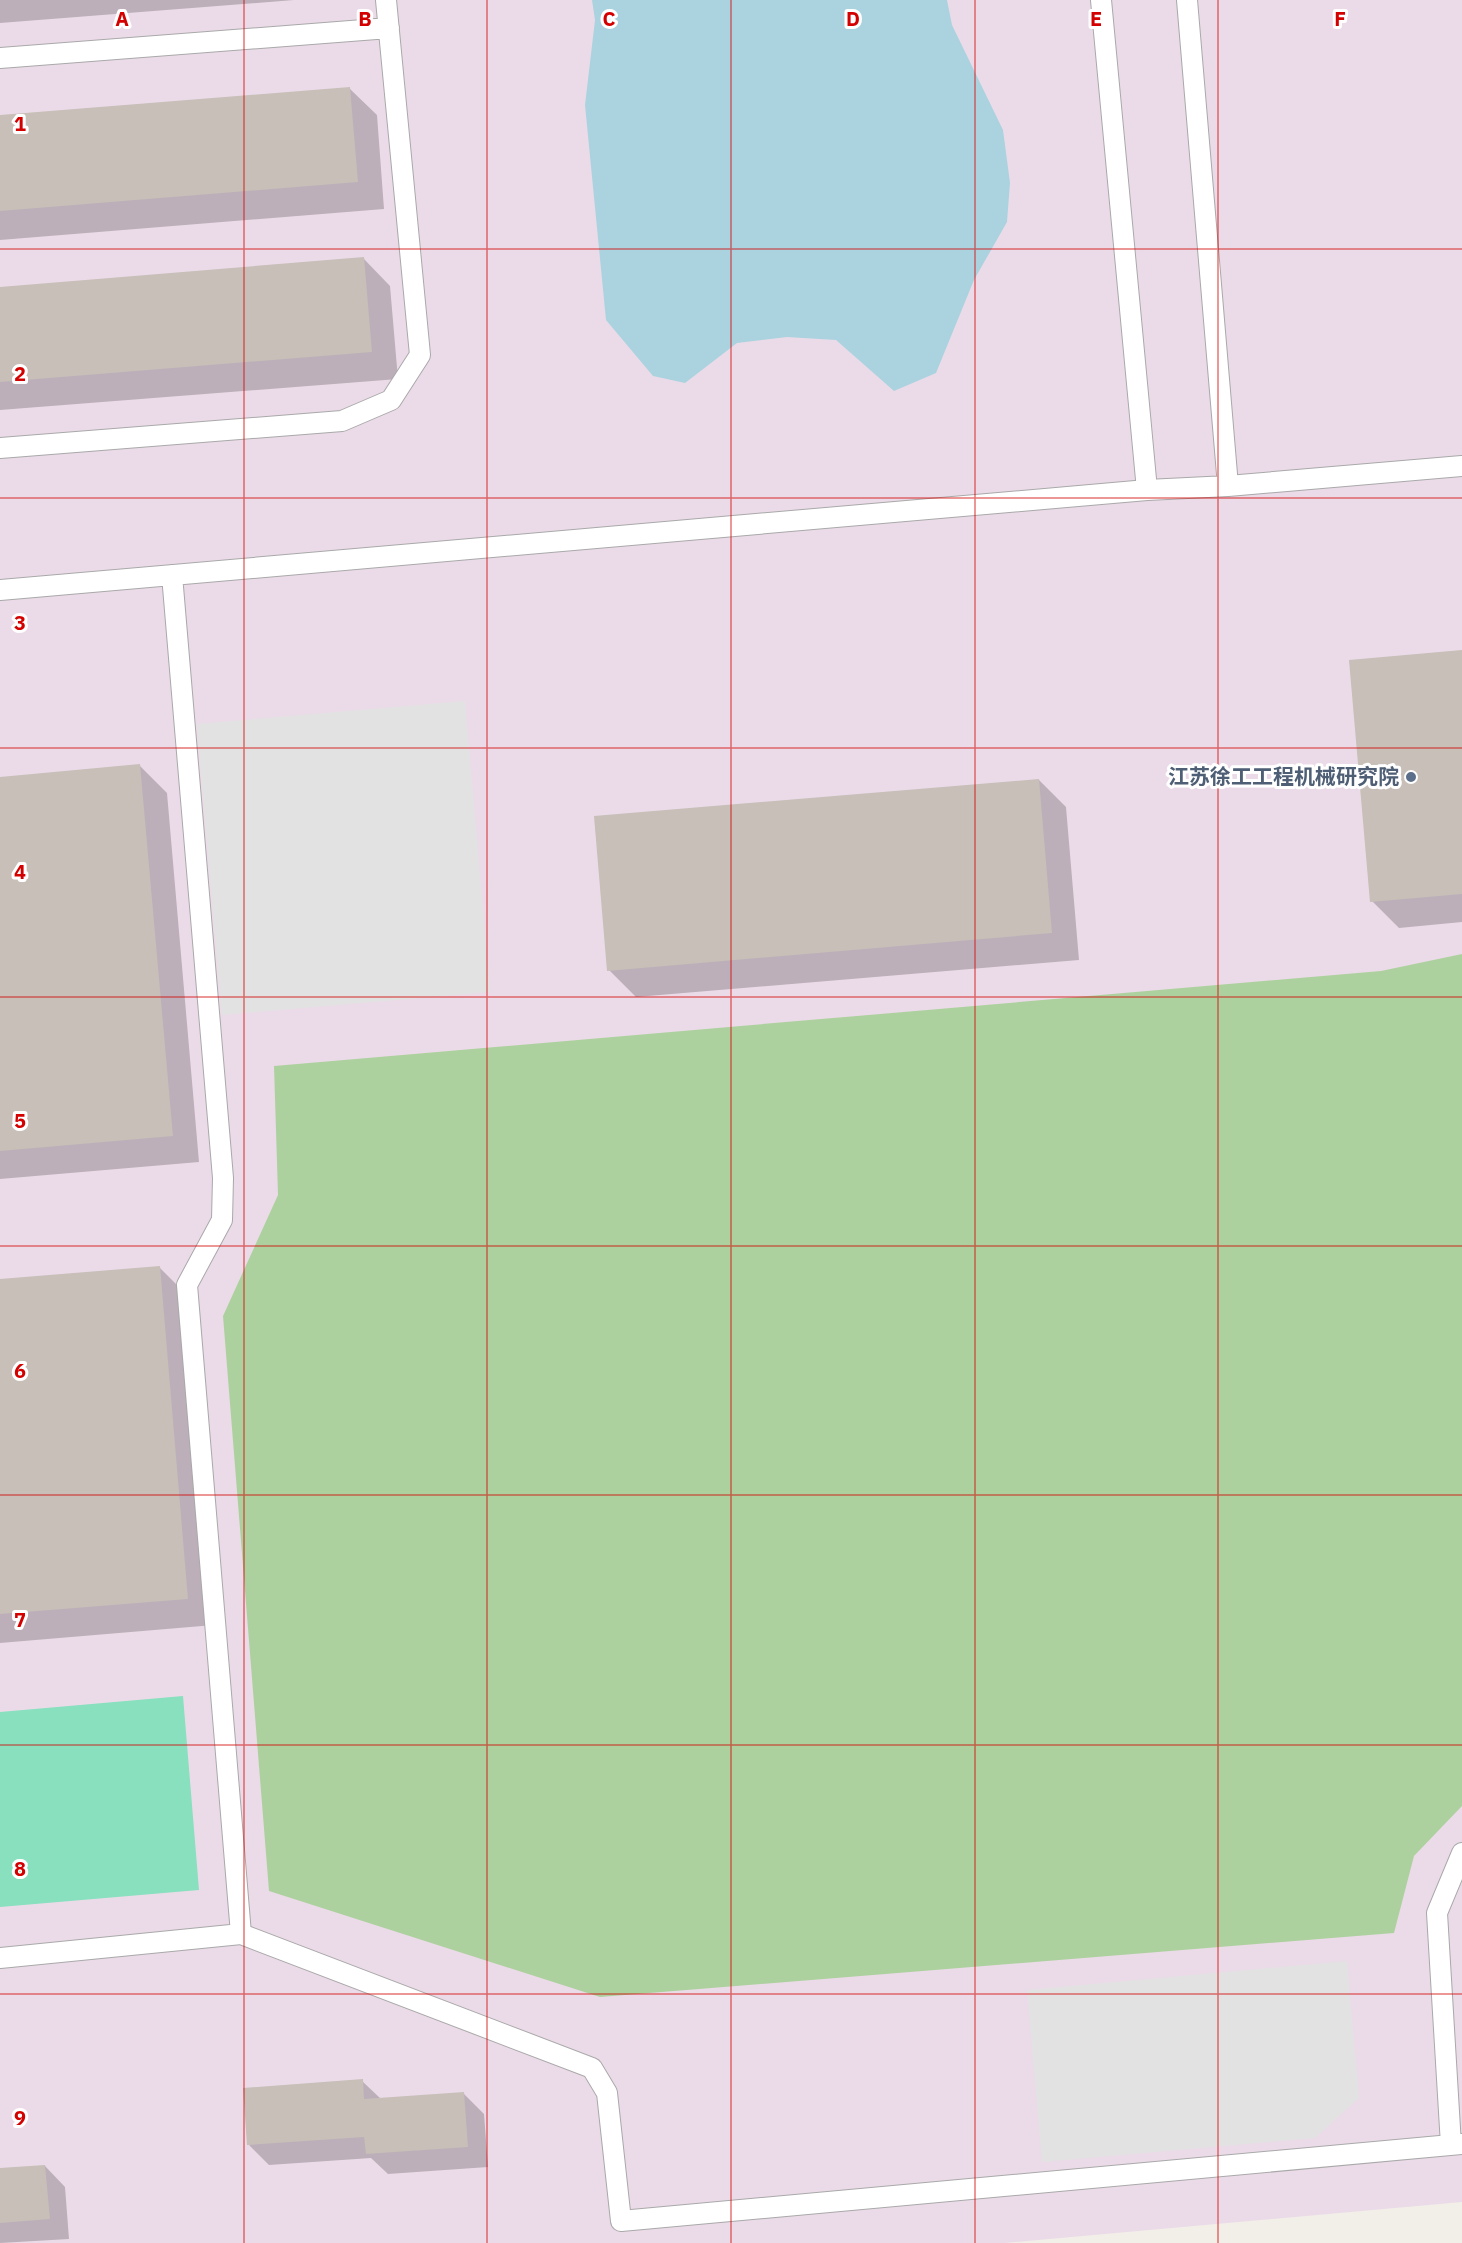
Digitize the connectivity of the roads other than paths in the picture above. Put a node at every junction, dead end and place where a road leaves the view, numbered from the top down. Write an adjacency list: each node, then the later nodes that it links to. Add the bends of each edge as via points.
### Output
1 (386, 0): 4 (lane)
2 (1101, 0): 9 (lane)
3 (1187, 0): 8 (lane)
4 (389, 28): 5 (lane); 6 (lane, via 420,355 391,400 342,421)
5 (0, 58)
6 (0, 448)
7 (1462, 466): 8 (lane)
8 (1228, 486): 9 (lane)
9 (1147, 490): 10 (lane)
10 (172, 575): 11 (lane); 13 (lane, via 223,1178 222,1220 187,1285)
11 (0, 590)
12 (1462, 1853): 15 (lane, via 1437,1913)
13 (241, 1934): 14 (lane); 15 (lane, via 592,2068 607,2093 621,2221)
14 (0, 1958)
15 (1457, 2144)

